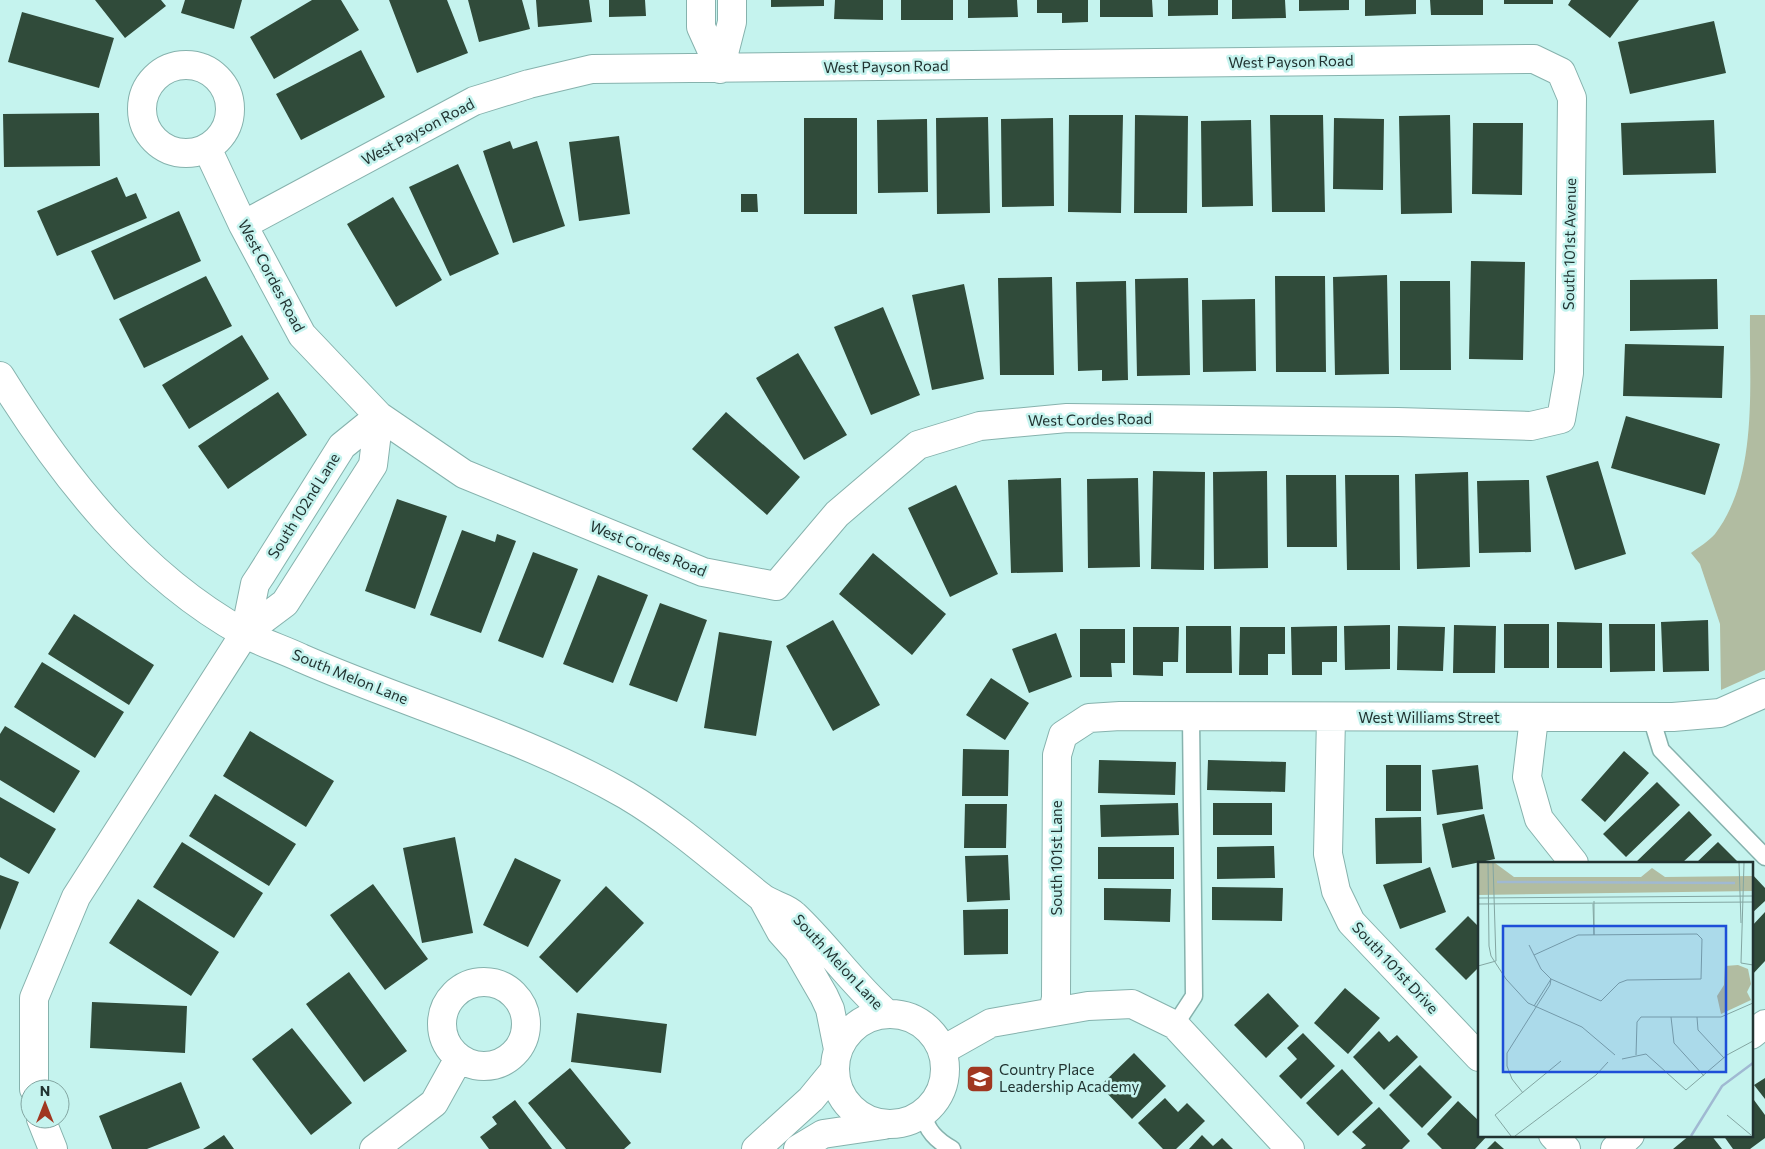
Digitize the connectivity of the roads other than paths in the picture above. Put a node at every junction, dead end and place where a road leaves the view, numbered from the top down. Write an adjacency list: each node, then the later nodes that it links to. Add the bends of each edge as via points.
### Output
1 (701, 0): 3 (street, via 701,27)
2 (732, 0): 3 (street, via 732,22)
3 (720, 69): 4 (street, West Payson Road, via 1534,59); 6 (street, West Payson Road, via 592,69 474,100)
4 (1561, 72): 9 (street, South 101st Avenue, via 1572,98 1569,373)
5 (207, 148): 6 (street, West Cordes Road)
6 (243, 225): 8 (street, West Cordes Road, via 302,335)
7 (0, 376): 10 (street, South Melon Lane, via 63,471 103,517 196,603)
8 (379, 416): 9 (street, West Cordes Road, via 464,474 703,572 776,586 836,514 918,445 980,426 1067,418 1531,426); 10 (street, South 102nd Lane, via 342,446 258,579); 10 (street, South 102nd Lane, via 373,465 285,602)
9 (1561, 419)
10 (245, 633): 19 (street, South Melon Lane, via 535,751 625,795 674,826); 29 (street, South 102nd Lane, via 76,897 34,998)
11 (1765, 693): 13 (street, West Williams Street, via 1720,713)
12 (1191, 717): 14 (street, West Williams Street); 15 (street, West Williams Street); 23 (lane, via 1194,996)
13 (1651, 717): 16 (street, West Williams Street); 17 (lane, via 1661,750)
14 (1089, 718): 20 (street, South 101st Lane, via 1062,735 1057,755 1056,998)
15 (1330, 718): 16 (street, West Williams Street); 26 (street, South 101st Drive, via 1328,854 1336,891 1352,922)
16 (1534, 718): 18 (street, via 1528,777 1539,819)
17 (1765, 857)
18 (1573, 862)
19 (764, 900): 21 (street, South Melon Lane, via 792,912 846,974); 28 (street, South Melon Lane, via 781,932 798,950 827,1002)
20 (1053, 1012): 23 (street, via 1132,1004); 25 (street, via 992,1023)
21 (886, 1013): 25 (street, via 904,1014 921,1022 934,1034); 28 (street, via 857,1024 846,1035)
22 (1765, 1024): 24 (street)
23 (1175, 1025): 40 (street)
24 (1752, 1034)
25 (943, 1050): 30 (street, via 944,1084 937,1100)
26 (1478, 1056)
27 (459, 1058): 36 (street, via 434,1103)
28 (836, 1060): 31 (street, via 838,1088 847,1104 875,1122); 37 (street, via 811,1099)
29 (34, 1079)
30 (925, 1112): 31 (street, via 910,1121); 39 (lane, via 924,1118 936,1139)
31 (893, 1124): 38 (street, via 823,1134)
32 (45, 1129): 35 (street)
33 (1554, 1136): 41 (street)
34 (1629, 1136): 42 (street)
35 (53, 1149)
36 (374, 1149)
37 (756, 1149)
38 (798, 1149)
39 (952, 1149)
40 (1290, 1149)
41 (1566, 1149)
42 (1615, 1149)

